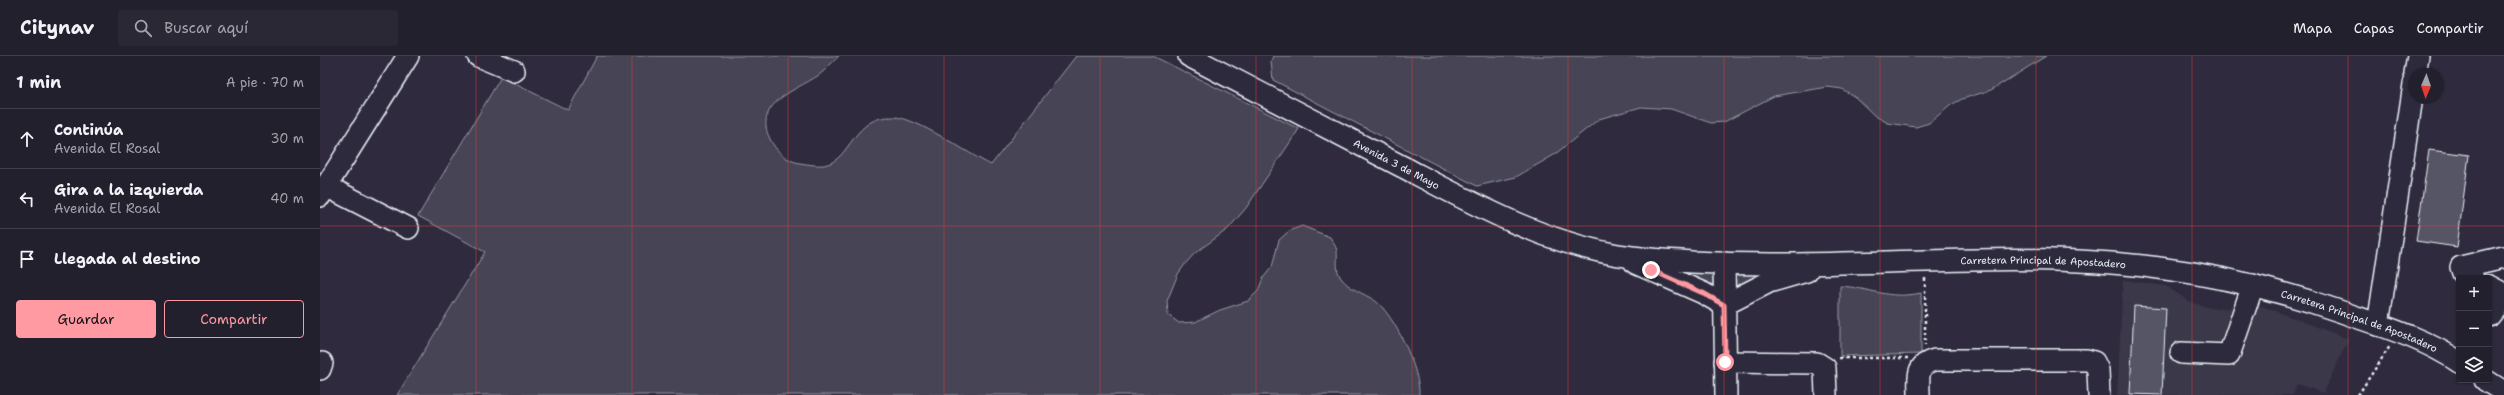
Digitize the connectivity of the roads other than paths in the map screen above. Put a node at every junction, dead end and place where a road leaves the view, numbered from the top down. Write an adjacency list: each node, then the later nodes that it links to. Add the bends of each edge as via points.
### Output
1 (408, 56): 8 (street)
2 (478, 56): 6 (street)
3 (1189, 56): 10 (street, Avenida 3 de Mayo, via 1497,214 1567,243)
4 (2418, 56): 5 (street)
5 (2417, 68)
6 (514, 71)
7 (2411, 104): 21 (street)
8 (323, 191): 9 (street)
9 (408, 228)
10 (1612, 254): 12 (street, Carretera Principal de Apostadero); 19 (street, via 1703,293)
11 (2504, 257): 14 (street, via 2461,267)
12 (1724, 264): 13 (street, Carretera Principal de Apostadero); 19 (street)
13 (1838, 264): 15 (street, Carretera Principal de Apostadero, via 1977,260 2112,262 2190,271); 19 (street, via 1769,282)
14 (2467, 275)
15 (2253, 285): 21 (street, Carretera Principal de Apostadero, via 2292,295); 22 (street, via 2229,355)
16 (2492, 288): 17 (street)
17 (2504, 294)
18 (2504, 298): 20 (street)
19 (1724, 305): 24 (street)
20 (2492, 312)
21 (2378, 325): 23 (street, Carretera Principal de Apostadero)
22 (2181, 353)
23 (2456, 358)
24 (1725, 362): 28 (street); 29 (street, via 1817,363 1825,368)
25 (2487, 383): 32 (street)
26 (2490, 383): 27 (street)
27 (2504, 392)
28 (1726, 395)
29 (1826, 395)
30 (1919, 395): 31 (street, via 1920,369 1925,362 1936,360 2087,360 2094,362 2098,370)
31 (2098, 395)
32 (2496, 395)

